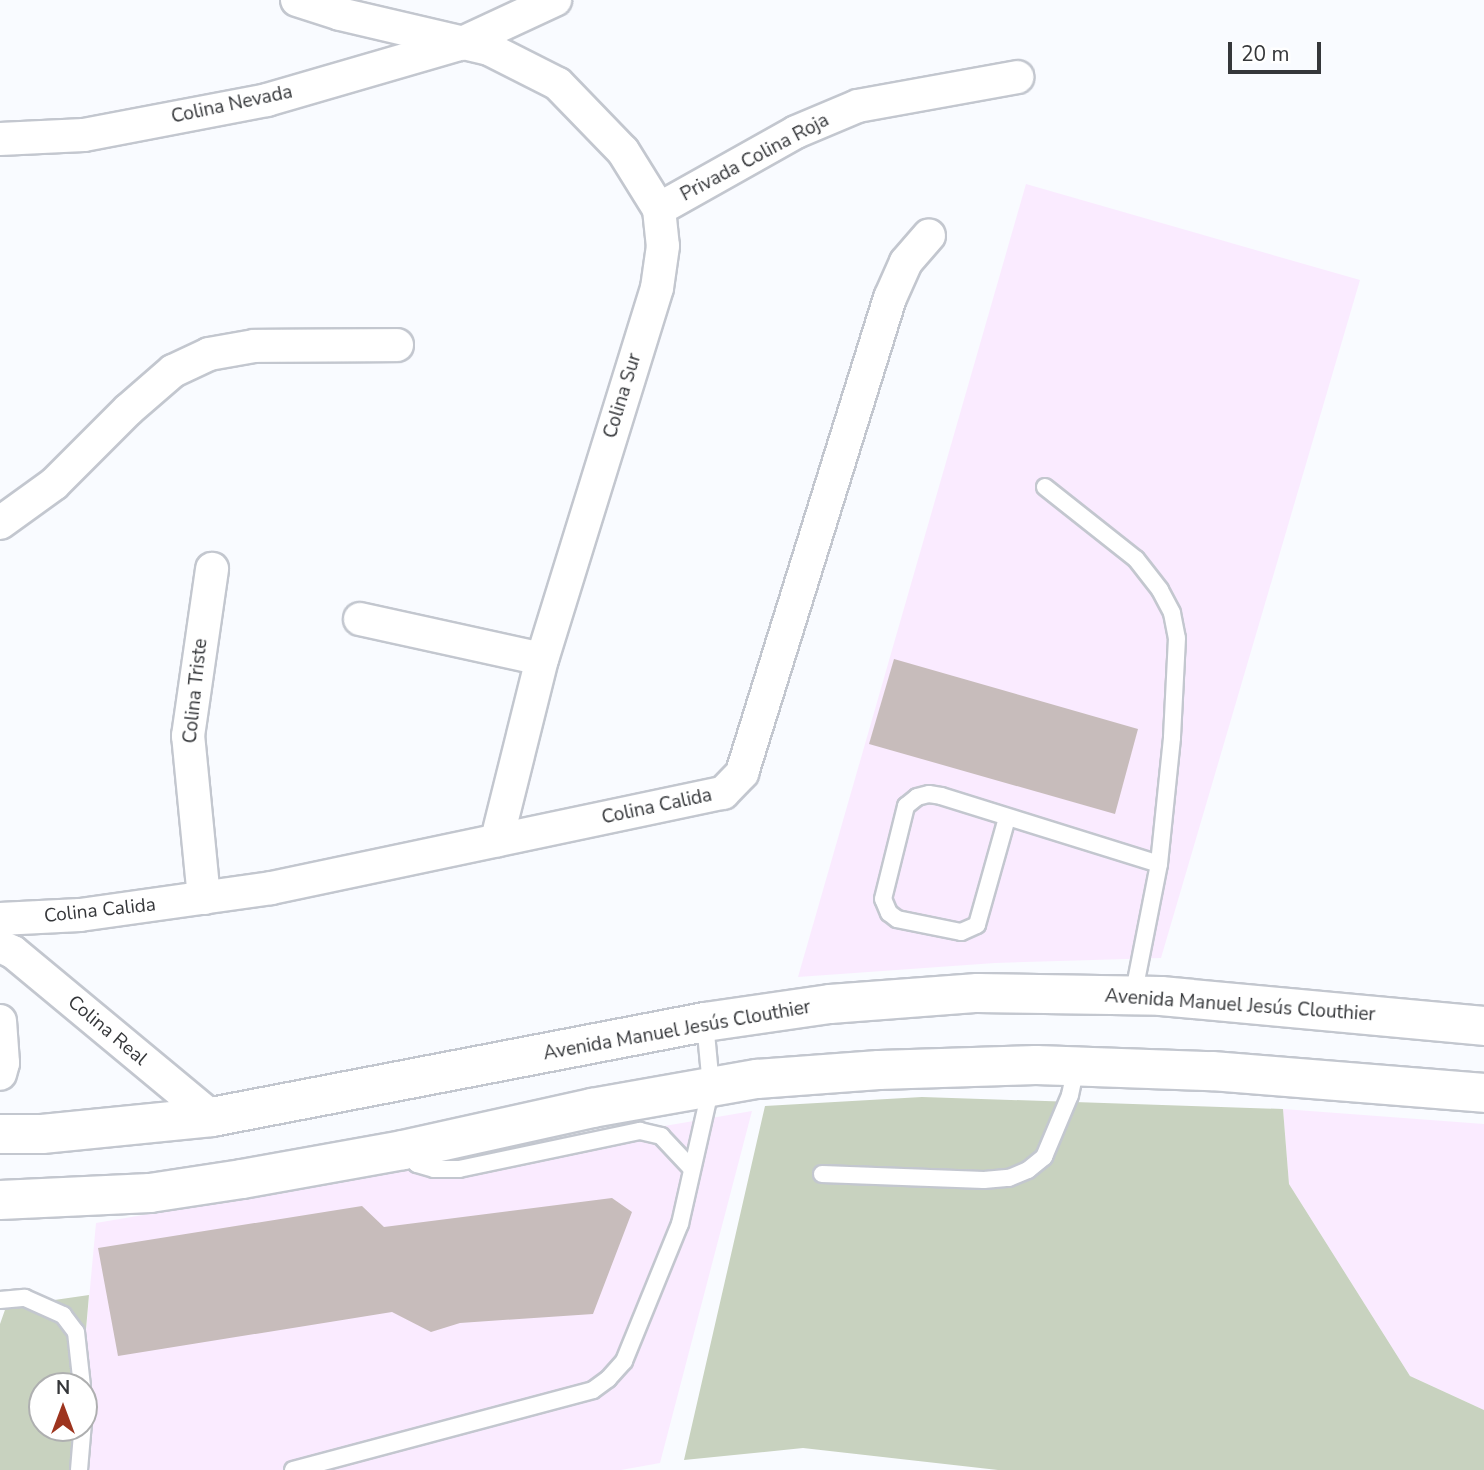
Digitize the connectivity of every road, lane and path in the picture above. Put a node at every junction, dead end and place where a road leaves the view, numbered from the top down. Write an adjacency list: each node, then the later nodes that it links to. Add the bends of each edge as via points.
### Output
1 (297, 0): 3 (street, Colina Sur)
2 (555, 0): 3 (street, Colina Nevada)
3 (460, 44): 5 (street, Colina Nevada, via 267,100 84,135); 6 (street, Colina Sur, via 489,49 558,84 623,151)
4 (1017, 77): 6 (street, Privada Colina Roja, via 858,106 796,132)
5 (0, 139)
6 (659, 209): 13 (street, Colina Sur, via 663,246 657,288)
7 (929, 236): 15 (street, Colina Calida, via 906,262 890,298 742,773 723,793 709,798)
8 (397, 345): 10 (street, via 254,346 209,354 173,371 54,484)
9 (1045, 487): 16 (lane, via 1136,559 1172,613 1177,638 1176,684)
10 (0, 523)
11 (212, 569): 17 (street, Colina Triste, via 188,736)
12 (360, 619): 13 (street)
13 (542, 659): 15 (street, Colina Sur)
14 (1007, 818): 14 (lane, via 929,794 917,797 906,806 883,900 889,914 961,932 977,925); 16 (lane)
15 (497, 840): 17 (street, Colina Calida)
16 (1158, 864): 20 (lane)
17 (204, 898): 18 (street, Colina Calida, via 80,915)
18 (0, 919)
19 (0, 946): 28 (street, Colina Real)
20 (1133, 996): 22 (street, Avenida Manuel Jesús Clouthier, via 978,993 830,1004); 23 (street, Avenida Manuel Jesús Clouthier)
21 (0, 1021): 25 (street)
22 (705, 1022): 26 (lane); 28 (street, Avenida Manuel Jesús Clouthier)
23 (1484, 1026)
24 (1076, 1066): 26 (street, via 879,1070); 27 (street, via 1213,1071); 32 (lane, via 1070,1095 1044,1157 1028,1170 1009,1178 984,1180)
25 (0, 1074)
26 (711, 1086): 30 (street); 31 (lane)
27 (1484, 1093)
28 (212, 1117): 29 (street, Avenida Manuel Jesús Clouthier)
29 (0, 1134)
30 (403, 1150): 31 (lane, via 417,1164 459,1169 640,1131 661,1136); 33 (street, via 150,1193)
31 (692, 1169): 38 (lane, via 680,1224 624,1362 593,1390)
32 (822, 1174)
33 (0, 1200)
34 (0, 1300): 35 (lane, via 25,1298 63,1315 76,1332)
35 (80, 1372)
36 (81, 1442): 37 (lane)
37 (79, 1470)
38 (293, 1470)

